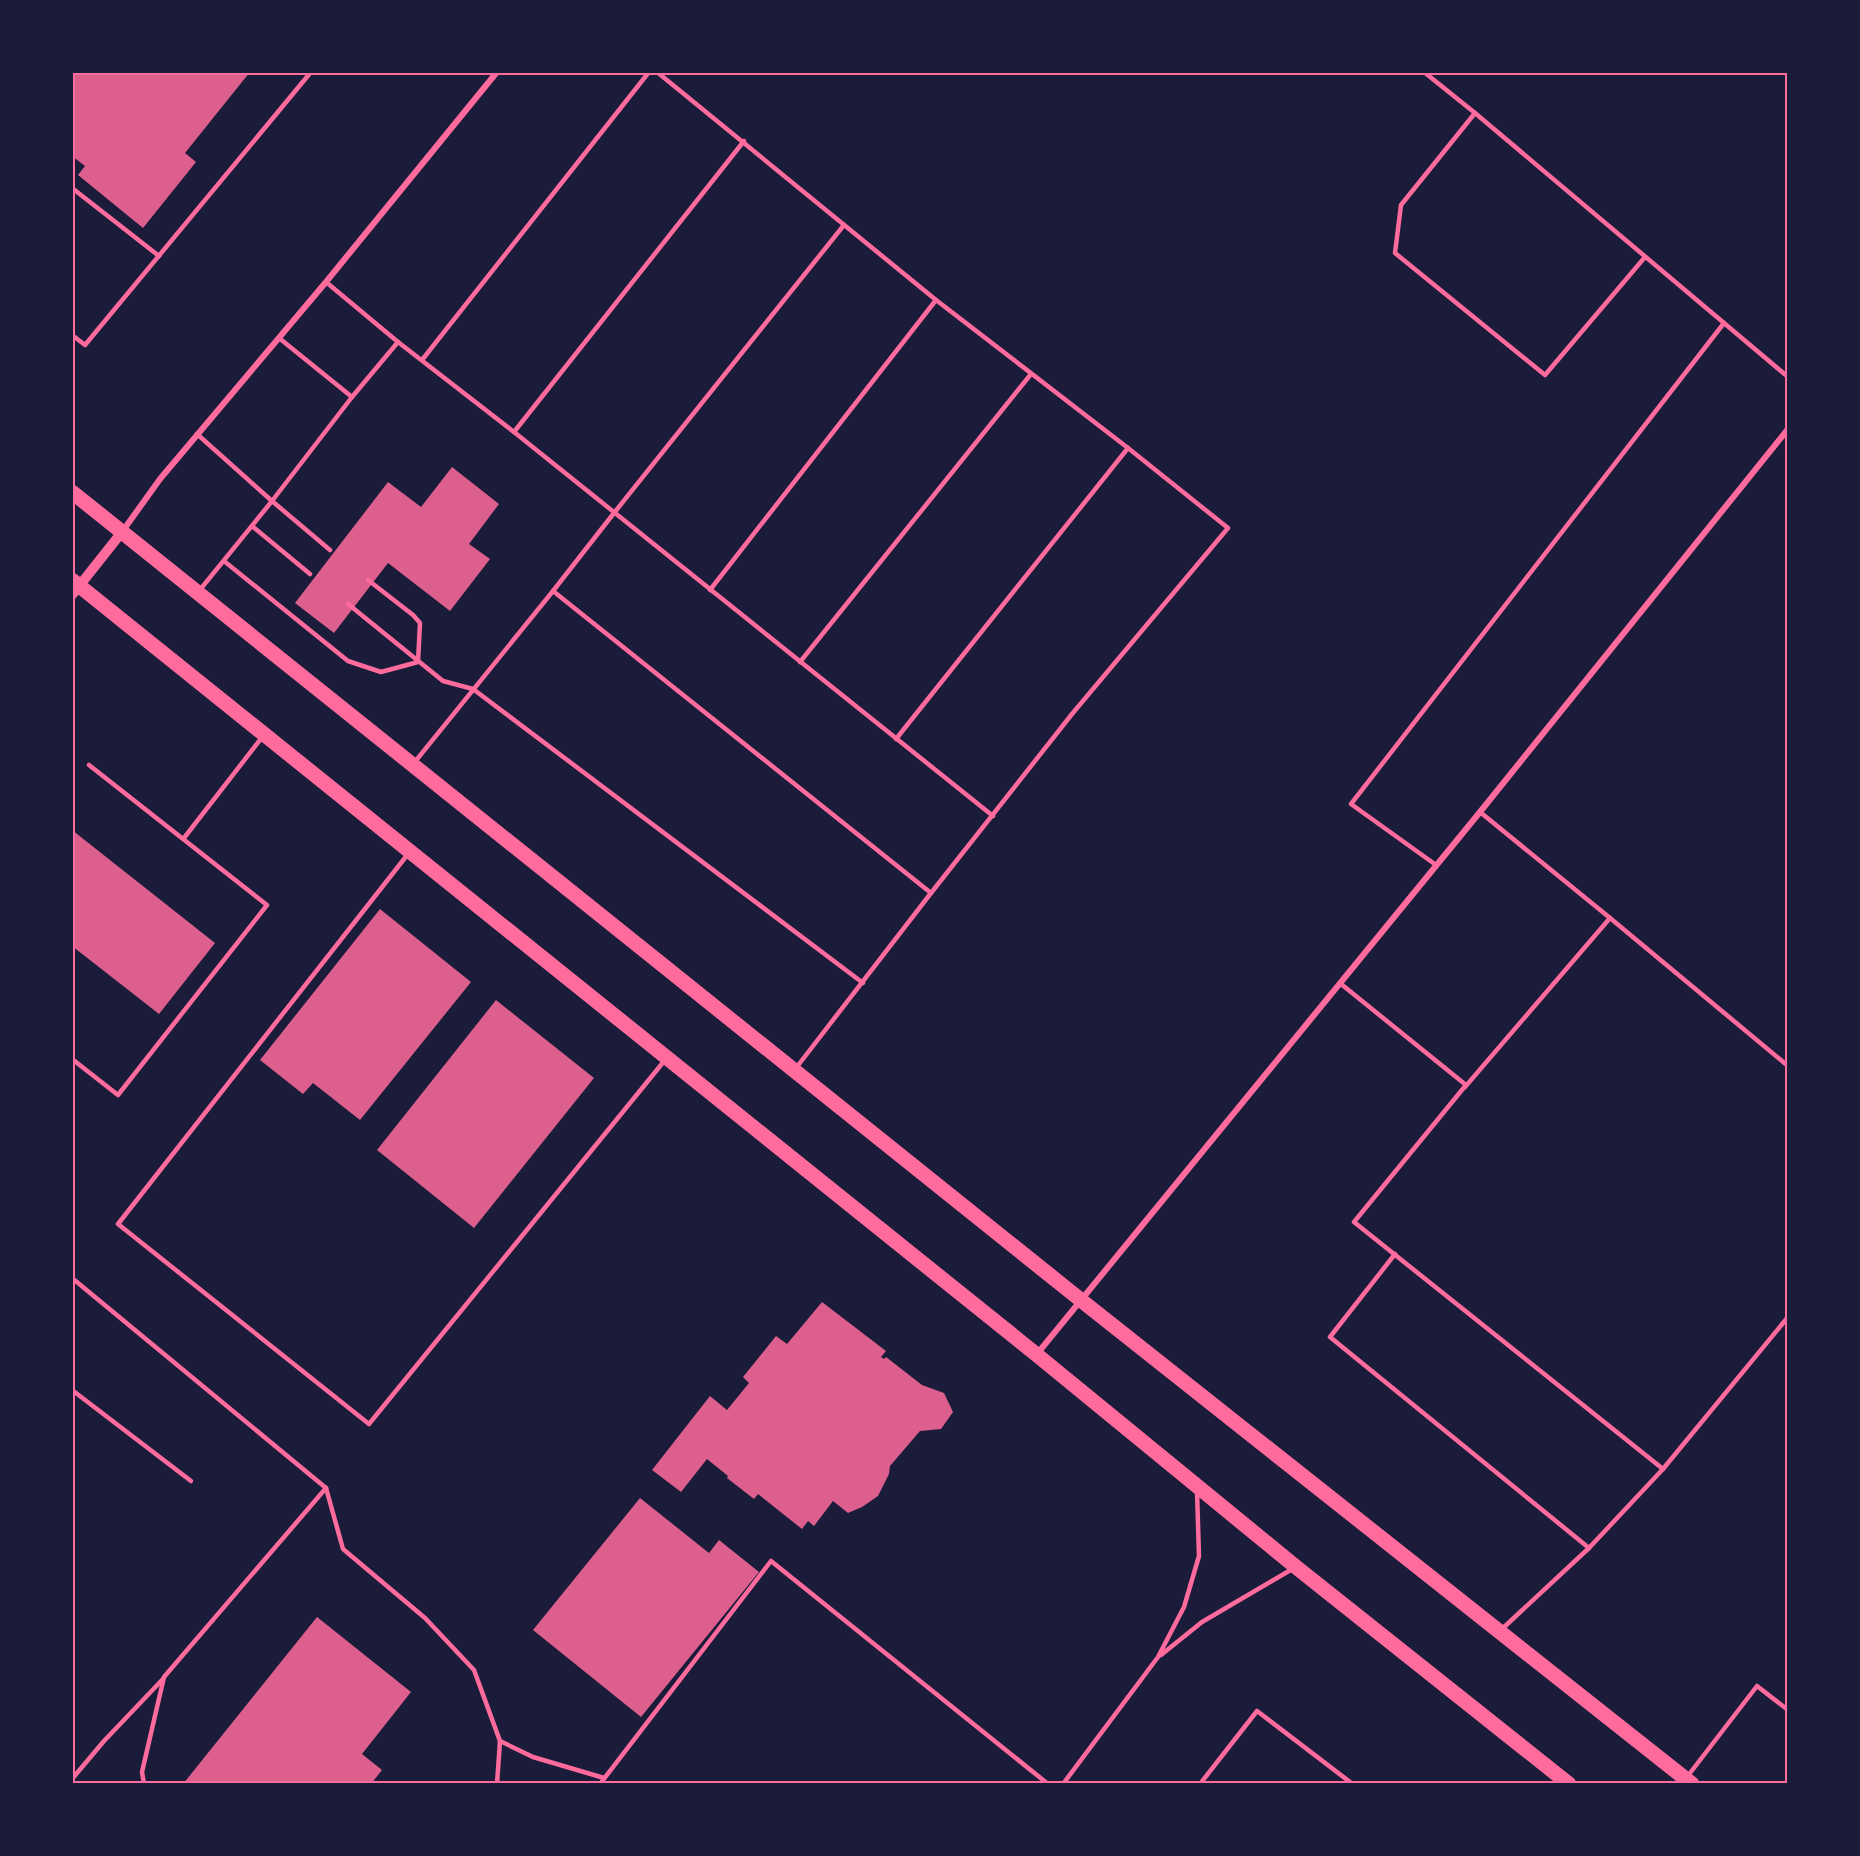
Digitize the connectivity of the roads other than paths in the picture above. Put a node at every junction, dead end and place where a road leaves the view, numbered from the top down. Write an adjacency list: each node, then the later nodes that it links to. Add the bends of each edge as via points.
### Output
1 (311, 72): 10 (lane)
2 (497, 72): 12 (street)
3 (649, 72): 18 (lane)
4 (657, 72): 7 (lane)
5 (1424, 72): 6 (lane)
6 (1475, 113): 11 (lane); 11 (lane, via 1401,205 1395,253 1545,375)
7 (744, 141): 9 (lane); 23 (lane)
8 (72, 188): 10 (lane)
9 (844, 225): 13 (lane); 28 (lane)
10 (159, 256): 15 (lane, via 85,345)
11 (1645, 257): 14 (lane)
12 (326, 282): 16 (street); 17 (lane)
13 (936, 300): 19 (lane); 36 (lane)
14 (1724, 323): 20 (lane); 51 (lane, via 1351,804)
15 (72, 335)
16 (279, 338): 21 (lane); 24 (street)
17 (398, 342): 18 (lane); 21 (lane)
18 (422, 360): 23 (lane)
19 (1031, 374): 25 (lane); 41 (lane)
20 (1788, 377)
21 (352, 397): 27 (lane)
22 (1788, 429): 47 (street)
23 (514, 432): 28 (lane)
24 (197, 434): 27 (lane); 30 (street)
25 (1128, 448): 44 (lane); 48 (lane, via 1228,528 1072,714)
26 (72, 492): 30 (main road)
27 (272, 501): 29 (lane); 31 (lane)
28 (614, 513): 36 (lane); 37 (lane)
29 (252, 526): 32 (lane); 33 (lane)
30 (122, 532): 35 (street); 38 (main road)
31 (330, 550)
32 (224, 561): 38 (lane); 40 (lane, via 348,661 381,672)
33 (310, 574)
34 (368, 580): 40 (lane, via 420,623)
35 (75, 587): 43 (main road)
36 (710, 590): 41 (lane)
37 (553, 591): 42 (lane); 52 (lane)
38 (198, 593): 46 (main road)
39 (348, 604): 40 (lane)
40 (418, 662): 42 (lane, via 442,681)
41 (800, 662): 44 (lane)
42 (473, 689): 46 (lane); 54 (lane)
43 (264, 734): 49 (lane); 50 (main road)
44 (896, 739): 48 (lane)
45 (89, 765): 49 (lane)
46 (413, 765): 59 (main road)
47 (1480, 812): 51 (street); 53 (lane)
48 (993, 816): 52 (lane)
49 (184, 838): 57 (lane, via 267,905 118,1095)
50 (410, 852): 56 (main road); 56 (lane, via 118,1224 369,1424)
51 (1436, 865): 55 (street)
52 (931, 893): 54 (lane)
53 (1610, 918): 58 (lane); 60 (lane)
54 (863, 983): 59 (lane)
55 (1341, 984): 60 (lane, via 1466,1085); 63 (street)
56 (666, 1058): 65 (main road)
57 (72, 1059)
58 (1788, 1066)
59 (794, 1071): 63 (main road)
60 (1448, 1108): 61 (lane, via 1354,1222)
61 (1395, 1254): 67 (lane); 71 (lane, via 1330,1337)
62 (72, 1278): 70 (lane)
63 (1082, 1301): 65 (street); 73 (main road)
64 (1788, 1317): 67 (lane)
65 (1037, 1355): 69 (main road)
66 (72, 1390): 68 (lane)
67 (1663, 1468): 71 (lane)
68 (191, 1481)
69 (1197, 1485): 72 (main road); 74 (lane, via 1199,1556 1184,1607)
70 (326, 1488): 75 (lane); 77 (lane, via 343,1549 425,1618 474,1670)
71 (1589, 1548): 73 (lane)
72 (1296, 1567): 74 (lane, via 1202,1622); 88 (main road)
73 (1500, 1631): 80 (main road)
74 (1158, 1657): 85 (lane)
75 (164, 1677): 78 (lane); 81 (lane, via 141,1772)
76 (1788, 1710): 80 (lane, via 1757,1686)
77 (500, 1740): 79 (lane, via 533,1757); 82 (lane)
78 (72, 1779)
79 (604, 1779): 83 (lane); 84 (lane, via 771,1561)
80 (1689, 1782)
81 (144, 1784)
82 (497, 1784)
83 (600, 1784)
84 (1048, 1784)
85 (1063, 1784)
86 (1200, 1784): 87 (lane, via 1257,1711)
87 (1348, 1784)
88 (1569, 1784)

